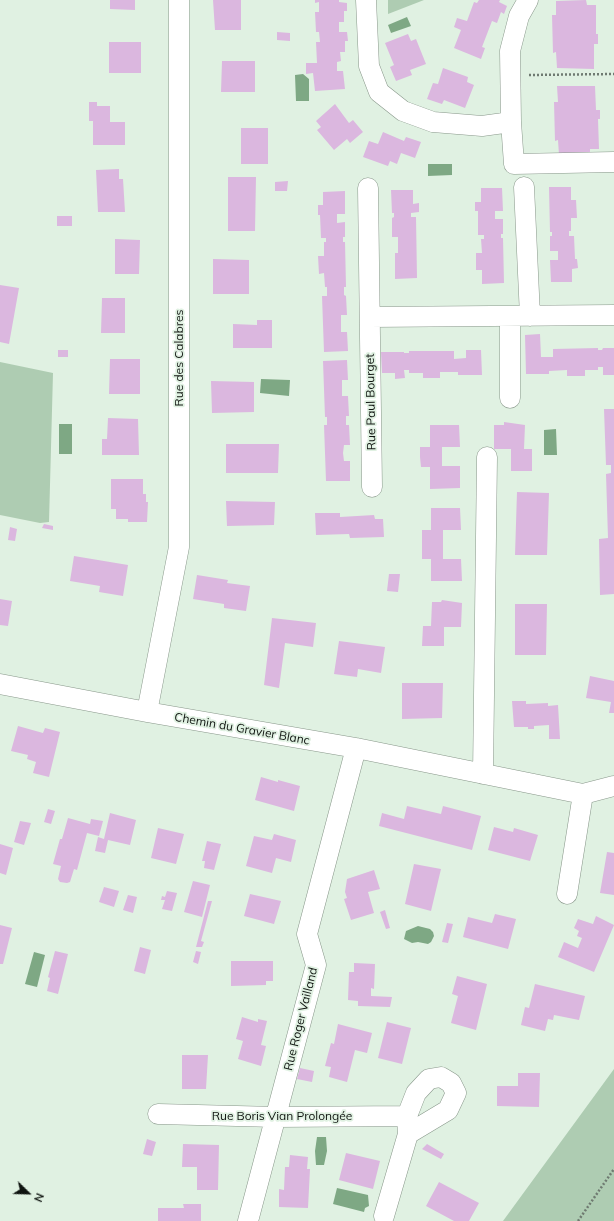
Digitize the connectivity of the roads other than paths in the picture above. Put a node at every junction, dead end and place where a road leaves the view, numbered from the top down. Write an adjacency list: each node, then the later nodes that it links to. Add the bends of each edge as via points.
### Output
1 (179, 0): 16 (street, Rue des Calabres, via 179,547)
2 (366, 0): 4 (street, via 369,66 379,92 403,111 433,122 482,126)
3 (528, 0): 4 (street, via 519,16 510,51)
4 (511, 122): 5 (street, via 514,164)
5 (614, 162)
6 (524, 187): 10 (street)
7 (368, 188): 11 (street, Rue Paul Bourget)
8 (614, 315): 10 (street)
9 (510, 316): 10 (street); 11 (street); 12 (street)
10 (530, 316)
11 (370, 317): 14 (street, Rue Paul Bourget)
12 (510, 398)
13 (487, 457): 18 (street)
14 (372, 487)
15 (0, 684): 16 (street, Chemin du Gravier Blanc)
16 (147, 712): 17 (street, Chemin du Gravier Blanc)
17 (356, 748): 18 (street, Chemin du Gravier Blanc); 23 (street, Rue Roger Vailland, via 307,934 316,965)
18 (483, 774): 20 (street, Chemin du Gravier Blanc)
19 (614, 786): 20 (street, Chemin du Gravier Blanc)
20 (583, 794): 21 (street)
21 (567, 894)
22 (158, 1114): 23 (street, Rue Boris Vian Prolongée)
23 (276, 1117): 24 (street, Rue Boris Vian Prolongée, via 408,1125); 25 (street, Rue Roger Vailland)
24 (384, 1216)
25 (248, 1221)

